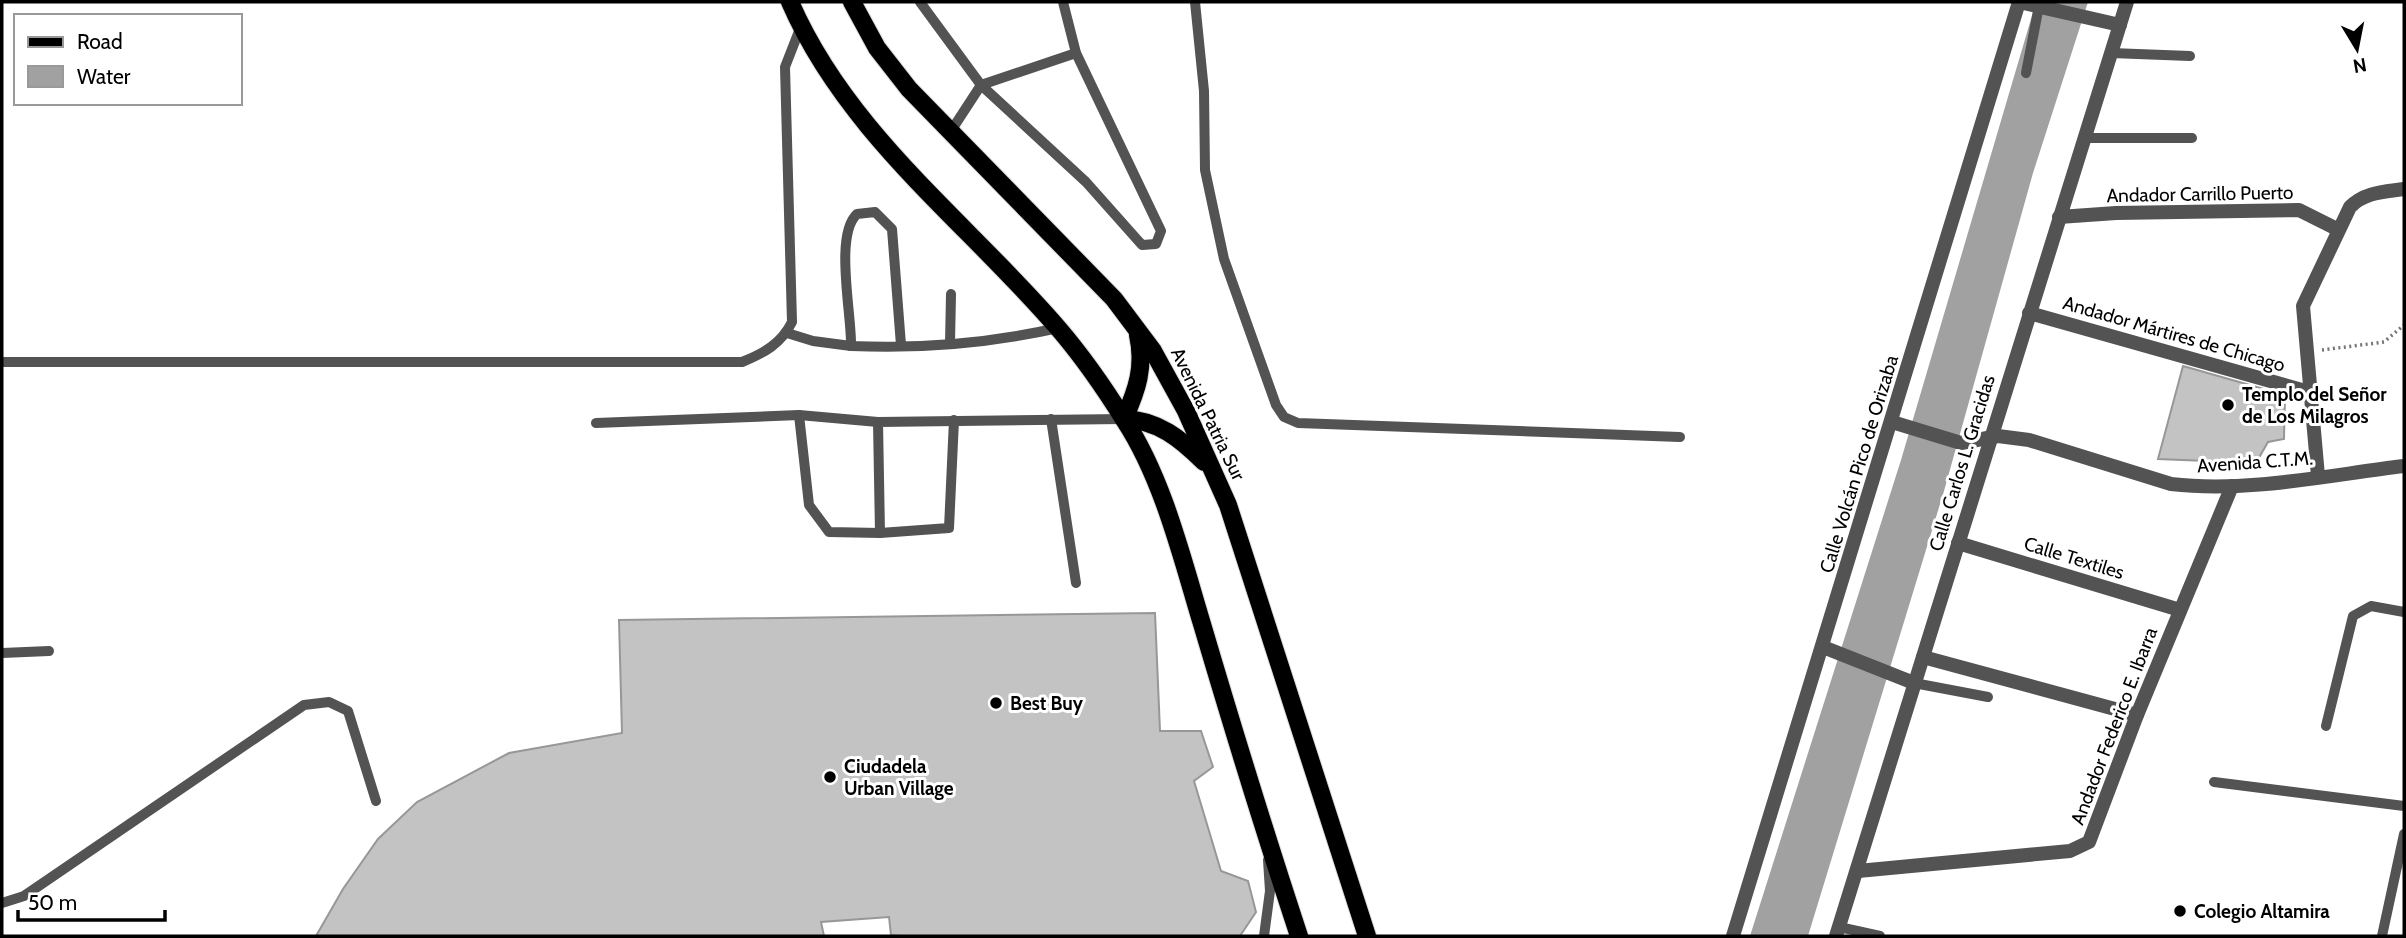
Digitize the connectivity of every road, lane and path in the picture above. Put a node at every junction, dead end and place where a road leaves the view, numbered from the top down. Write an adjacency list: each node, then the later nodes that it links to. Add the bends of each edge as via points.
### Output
1 (790, 2): 10 (main road)
2 (852, 2): 16 (main road, Avenida Patria Sur, via 877,48)
3 (920, 2): 15 (lane)
4 (1063, 2): 11 (lane)
5 (1195, 2): 41 (lane, via 1204,91 1205,170 1224,259 1284,417 1298,423)
6 (2019, 2): 8 (street); 40 (street, Calle Volcán Pico de Orizaba)
7 (2127, 2): 9 (street, Calle Carlos L. Gracidas)
8 (2039, 6): 9 (street); 14 (lane)
9 (2120, 25): 12 (street, Calle Carlos L. Gracidas)
10 (800, 26): 25 (main road, via 879,142); 27 (lane, via 785,67 792,322)
11 (1076, 53): 15 (lane); 15 (lane, via 1161,231 1156,244 1149,247)
12 (2111, 53): 13 (lane); 17 (street, Calle Carlos L. Gracidas)
13 (2190, 56)
14 (2026, 73)
15 (982, 85): 16 (lane)
16 (951, 131): 26 (main road, Avenida Patria Sur, via 1114,299)
17 (2084, 138): 18 (lane); 20 (street, Calle Carlos L. Gracidas)
18 (2192, 138)
19 (2404, 188): 21 (street, via 2359,198)
20 (2059, 217): 21 (street, Andador Carrillo Puerto, via 2300,210); 23 (street, Calle Carlos L. Gracidas)
21 (2337, 229): 31 (street, via 2305,296)
22 (951, 294): 28 (lane)
23 (2029, 313): 33 (street, Andador Mártires de Chicago); 42 (street, Calle Carlos L. Gracidas)
24 (2404, 325): 31 (path, via 2384,342)
25 (1058, 328): 28 (lane, via 1003,340); 36 (main road)
26 (1137, 329): 36 (main road, via 1142,370); 44 (main road, Avenida Patria Sur, via 1186,411)
27 (787, 332): 30 (lane); 32 (lane, via 761,354 742,362)
28 (950, 343): 29 (lane)
29 (901, 345): 30 (lane); 30 (lane, via 894,239 892,229 875,212 857,214 846,234)
30 (851, 346)
31 (2306, 352): 33 (street)
32 (2, 362)
33 (2309, 392): 45 (street)
34 (799, 415): 38 (lane); 39 (lane); 47 (lane, via 809,506 830,532)
35 (1051, 419): 36 (lane); 37 (lane); 49 (lane)
36 (1124, 419): 44 (main road, via 1160,426); 64 (main road, via 1136,437 1172,526)
37 (954, 420): 38 (lane); 47 (lane, via 949,528)
38 (878, 422): 47 (lane)
39 (596, 423)
40 (1899, 425): 42 (street, Avenida C.T.M., via 1961,443); 52 (street, Calle Volcán Pico de Orizaba)
41 (1680, 437)
42 (1990, 438): 46 (street, Avenida C.T.M., via 2029,440 2171,484); 48 (street, Calle Carlos L. Gracidas)
43 (2404, 466): 45 (street, Avenida C.T.M.)
44 (1214, 472): 70 (main road, Avenida Patria Sur)
45 (2318, 476): 46 (street, Avenida C.T.M.)
46 (2232, 486): 50 (street, Andador Federico E. Ibarra)
47 (880, 533)
48 (1958, 543): 50 (street, Calle Textiles); 55 (street, Calle Carlos L. Gracidas)
49 (1076, 583)
50 (2180, 610): 58 (street, Andador Federico E. Ibarra)
51 (2404, 612): 59 (lane, via 2371,606 2353,616)
52 (1829, 650): 56 (street); 71 (street, Calle Volcán Pico de Orizaba)
53 (49, 651): 54 (lane)
54 (2, 653)
55 (1923, 657): 56 (street, Calle Carlos L. Gracidas); 58 (street)
56 (1914, 683): 57 (lane); 65 (street, Calle Carlos L. Gracidas)
57 (1988, 696)
58 (2137, 715): 65 (street, Andador Federico E. Ibarra, via 2089,842 2070,851)
59 (2326, 726)
60 (2214, 782): 62 (lane)
61 (376, 801): 66 (lane, via 348,711 329,702 304,705 24,896)
62 (2404, 806)
63 (2404, 834): 73 (lane)
64 (1266, 836): 68 (lane, via 1270,891); 69 (main road)
65 (1858, 871): 67 (street, Calle Carlos L. Gracidas)
66 (2, 903)
67 (1838, 932): 72 (lane)
68 (1264, 936)
69 (1299, 936)
70 (1367, 936)
71 (1733, 936)
72 (1880, 936)
73 (2382, 936)

